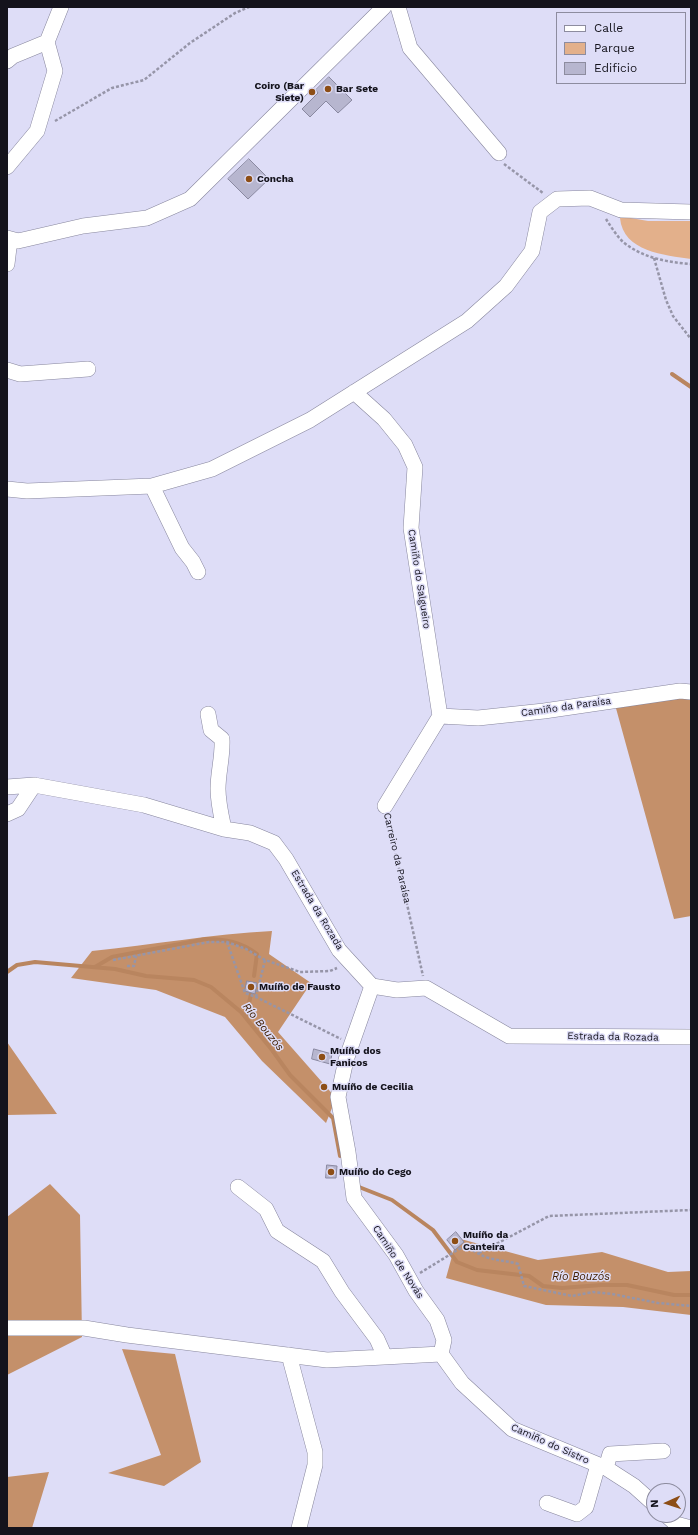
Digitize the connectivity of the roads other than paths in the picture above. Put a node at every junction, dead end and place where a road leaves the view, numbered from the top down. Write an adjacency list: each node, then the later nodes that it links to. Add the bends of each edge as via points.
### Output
1 (61, 7): 4 (street)
2 (384, 7): 9 (street, via 190,199 147,218 83,226 18,241)
3 (398, 7): 6 (street, via 410,48)
4 (47, 42): 5 (street); 7 (street, via 55,71 37,131)
5 (7, 61)
6 (499, 154)
7 (7, 166)
8 (691, 212): 13 (street, via 621,210 590,198 557,199 540,212 532,251 506,286 466,321)
9 (8, 239): 10 (street)
10 (7, 264)
11 (7, 370): 12 (street, via 20,374)
12 (88, 370)
13 (354, 392): 14 (street, via 310,420 212,469); 19 (street, Camiño do Salgueiro, via 384,419 406,445 415,467 411,528)
14 (152, 486): 15 (street, via 27,491); 16 (street, via 182,548 194,562)
15 (7, 489)
16 (198, 572)
17 (691, 692): 19 (street, Camiño da Paraísa, via 680,691 478,718)
18 (208, 714): 24 (street, via 211,730 222,739 223,754 218,788)
19 (440, 716): 22 (street, Carreiro da Paraísa)
20 (34, 785): 21 (street, Estrada da Rozada); 23 (street, via 18,809); 24 (street, Estrada da Rozada, via 144,805)
21 (7, 787)
22 (385, 806)
23 (7, 814)
24 (224, 829): 25 (street, Estrada da Rozada, via 250,833 274,843 339,950)
25 (372, 986): 26 (street, Estrada da Rozada, via 397,990 426,988 509,1036); 29 (street, Camiño de Novás, via 352,1044 338,1097 354,1198 381,1233 437,1320 444,1340)
26 (691, 1037)
27 (238, 1187): 31 (street, via 266,1209 277,1231 323,1261 342,1292 377,1339)
28 (7, 1328): 30 (street, via 84,1328 126,1336)
29 (441, 1354): 31 (street); 33 (street, Camiño do Sistro, via 462,1383 512,1429)
30 (289, 1355): 31 (street, via 327,1360); 37 (street, via 315,1452 315,1465)
31 (385, 1357)
32 (663, 1451): 33 (street, via 610,1454)
33 (602, 1467): 34 (street, Camiño do Sistro, via 634,1486); 35 (street, via 586,1507 577,1514)
34 (646, 1497)
35 (547, 1503)
36 (675, 1523): 38 (street)
37 (299, 1528)
38 (691, 1528)

